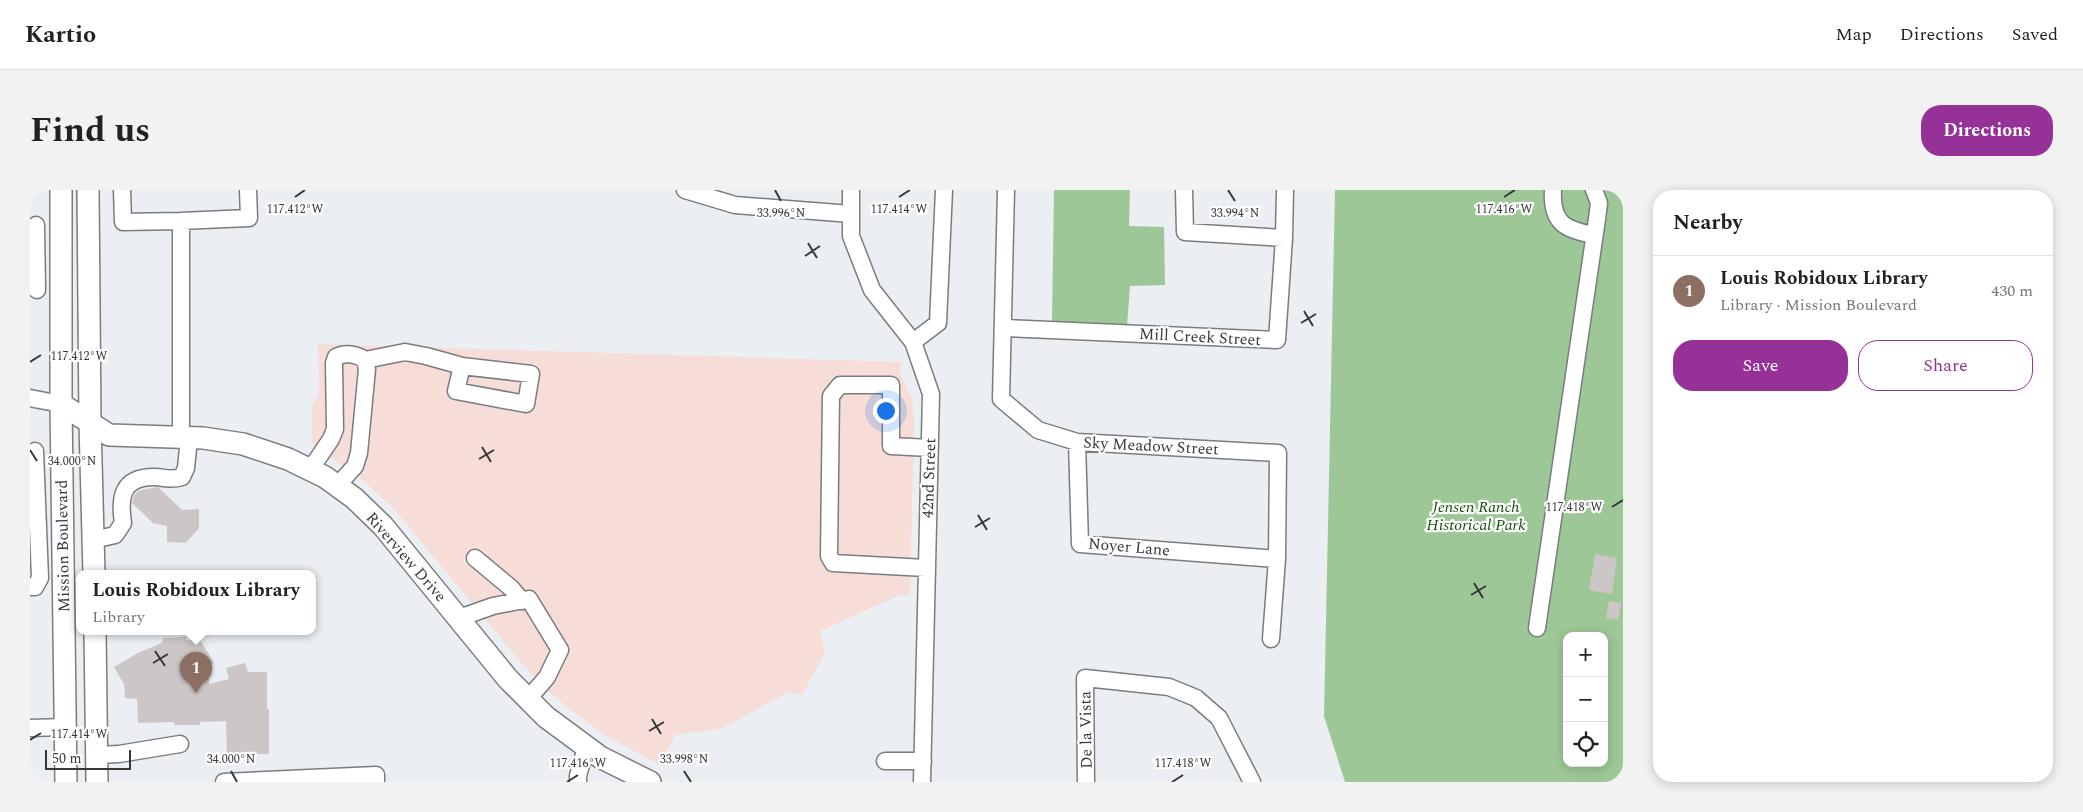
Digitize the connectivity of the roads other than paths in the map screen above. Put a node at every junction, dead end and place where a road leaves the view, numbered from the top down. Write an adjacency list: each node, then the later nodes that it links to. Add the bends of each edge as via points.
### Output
1 (61, 190): 16 (main road, Mission Boulevard)
2 (88, 190): 27 (main road, Mission Boulevard)
3 (122, 190): 14 (street, via 123,222)
4 (248, 190): 14 (street, via 248,218)
5 (685, 190): 13 (street, via 735,205)
6 (851, 190): 13 (street, 42nd Street)
7 (944, 190): 22 (street, via 938,323)
8 (1006, 190): 21 (street, Sky Meadow Street)
9 (1184, 190): 18 (street, via 1185,232)
10 (1285, 190): 18 (street, Mill Creek Street)
11 (1553, 190): 17 (street, via 1552,204 1564,226 1574,232)
12 (1594, 190): 17 (street, via 1599,203)
13 (851, 214): 22 (street, 42nd Street, via 851,236 872,290)
14 (181, 221): 28 (street)
15 (33, 224): 16 (street); 19 (street)
16 (61, 231): 20 (main road, Mission Boulevard)
17 (1594, 235): 43 (street)
18 (1284, 238): 21 (street, Mill Creek Street, via 1277,340)
19 (34, 287): 20 (street)
20 (61, 292): 26 (main road, Mission Boulevard)
21 (1004, 328): 29 (street, Sky Meadow Street, via 1001,399 1038,430)
22 (913, 342): 30 (street, 42nd Street, via 931,394)
23 (365, 360): 24 (street, via 405,352); 33 (street, via 359,355 341,354 336,357 335,429); 34 (street, via 360,453 355,466)
24 (462, 366)
25 (30, 398): 26 (street, Riverview Drive)
26 (61, 404): 27 (main road, Riverview Drive); 32 (main road, Mission Boulevard)
27 (90, 423): 28 (main road, Riverview Drive, via 109,435); 35 (main road, Mission Boulevard)
28 (185, 438): 33 (main road, Riverview Drive, via 243,444); 35 (street, via 186,468 182,477 171,480 156,476 138,478 124,490 120,505 123,523 115,535)
29 (1077, 442): 37 (street, Noyer Lane, via 1080,544); 37 (street, Sky Meadow Street, via 1278,453)
30 (930, 448): 38 (street, 42nd Street); 38 (street, via 891,446 891,385 840,385 831,396 829,556 833,563)
31 (32, 451): 32 (street); 40 (street, via 40,578 35,587)
32 (62, 452): 47 (main road, Mission Boulevard)
33 (310, 470): 34 (main road, Riverview Drive)
34 (337, 486): 42 (main road, Riverview Drive, via 383,526)
35 (93, 540): 39 (main road, Mission Boulevard)
36 (475, 558): 41 (street)
37 (1277, 559): 45 (street, Sky Meadow Street)
38 (926, 568): 53 (street, 42nd Street)
39 (94, 570)
40 (30, 587)
41 (522, 600): 42 (street); 46 (street, via 529,599 560,650 548,677)
42 (459, 618): 46 (main road, Riverview Drive)
43 (1537, 628)
44 (95, 635): 51 (main road)
45 (1271, 639)
46 (528, 699): 50 (main road, Riverview Drive)
47 (65, 727): 48 (street); 55 (main road, Mission Boulevard)
48 (30, 728)
49 (180, 744): 51 (street)
50 (586, 747): 59 (street); 60 (main road, Riverview Drive)
51 (97, 755): 56 (main road)
52 (884, 761): 53 (street)
53 (923, 761): 61 (street, 42nd Street)
54 (344, 779): 57 (street); 58 (street, via 376,775)
55 (66, 782)
56 (98, 782)
57 (224, 782)
58 (376, 782)
59 (578, 782)
60 (650, 782)
61 (922, 782)
62 (1086, 782): 63 (street, De la Vista, via 1086,678 1169,687 1196,698 1219,718)
63 (1252, 782)

